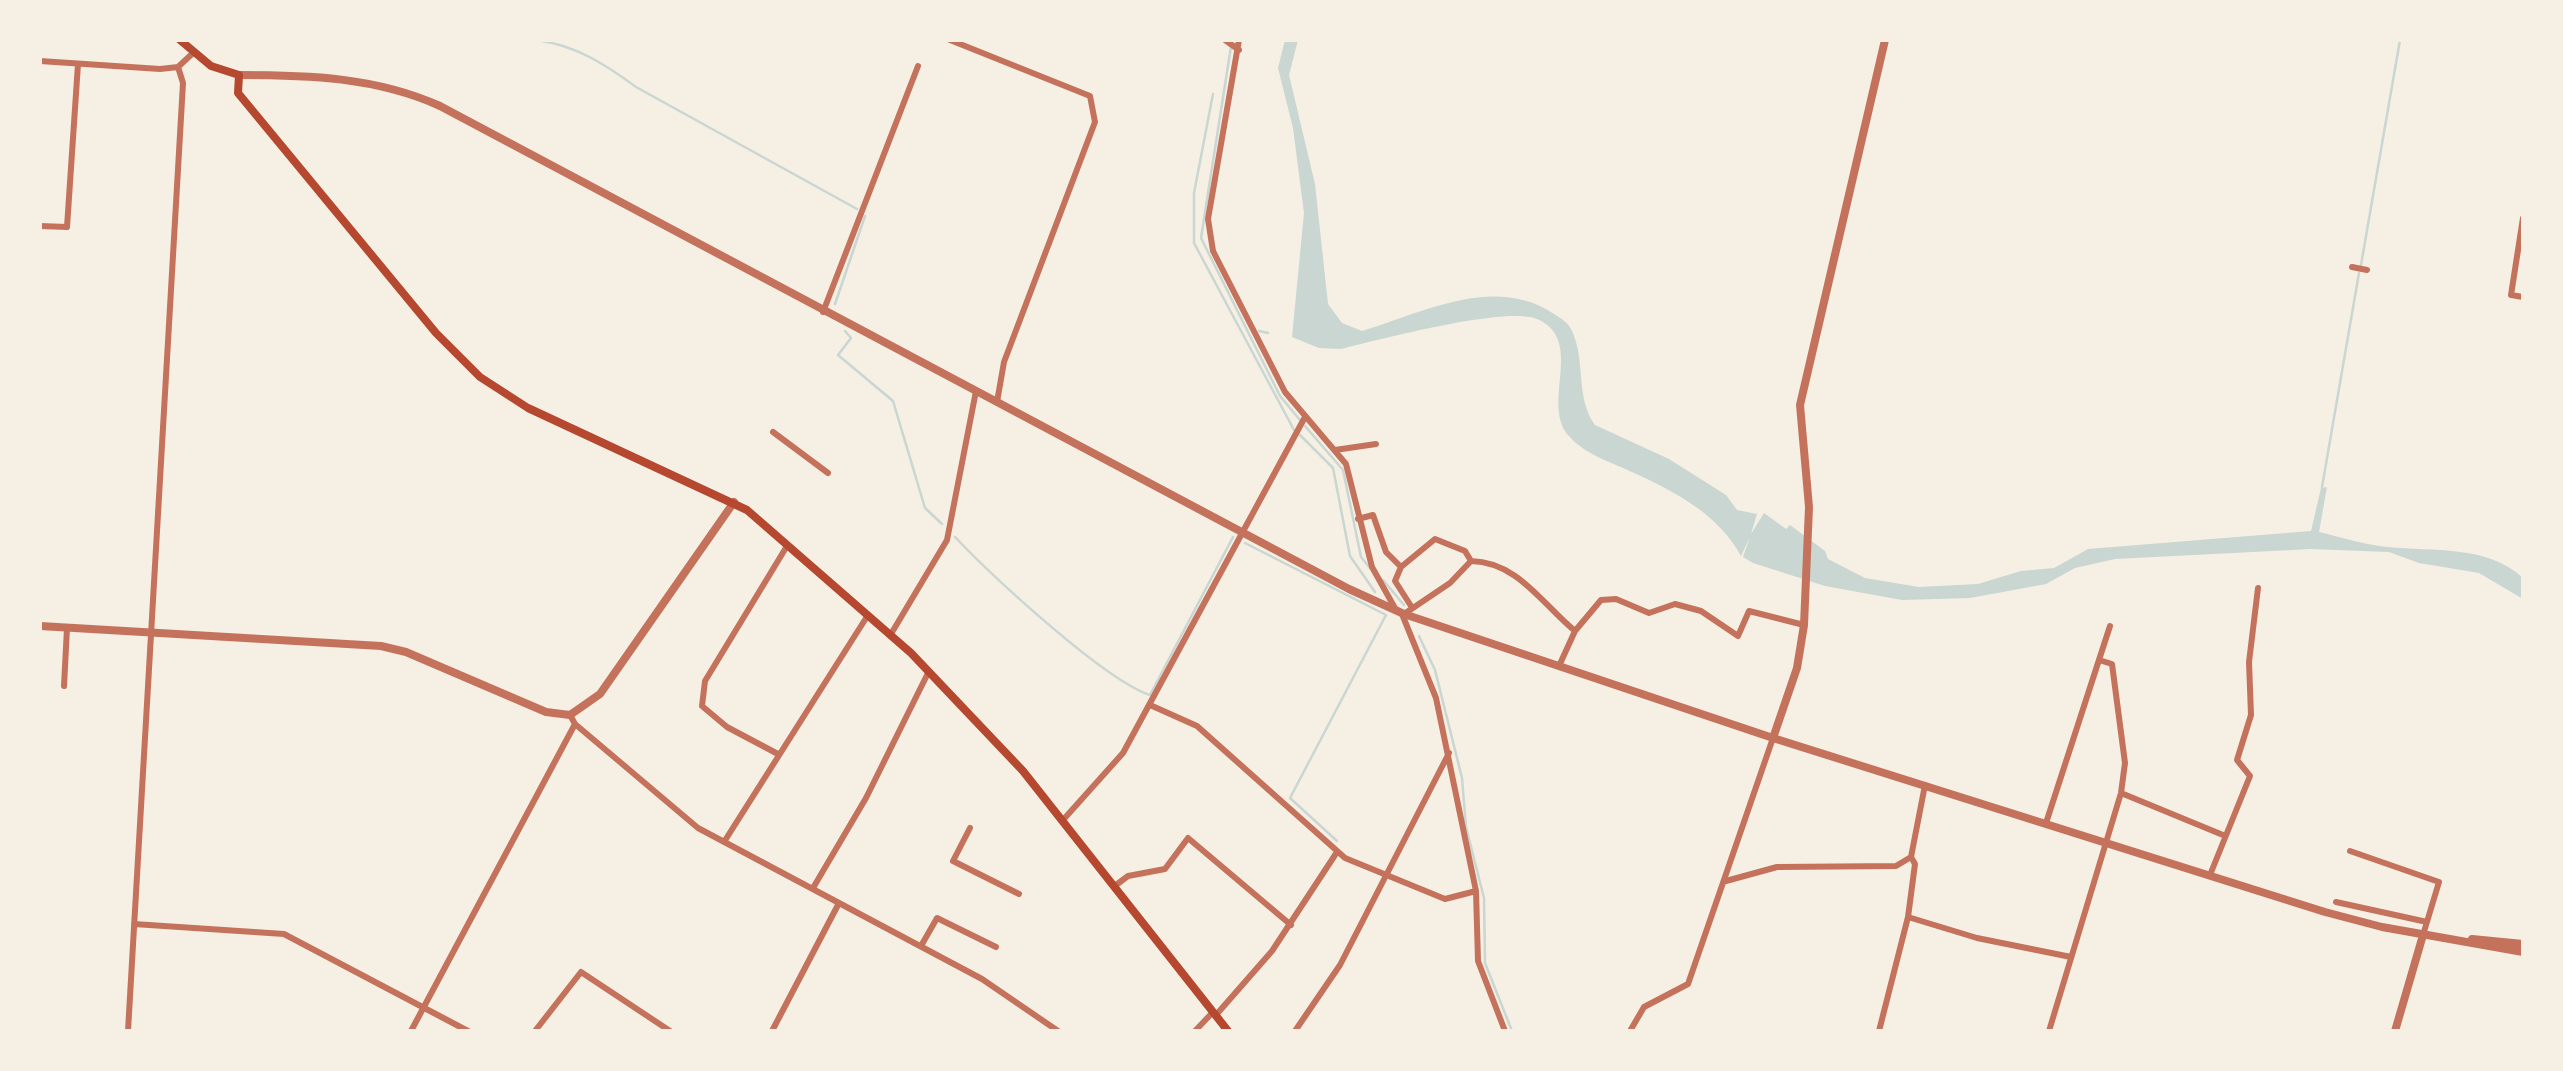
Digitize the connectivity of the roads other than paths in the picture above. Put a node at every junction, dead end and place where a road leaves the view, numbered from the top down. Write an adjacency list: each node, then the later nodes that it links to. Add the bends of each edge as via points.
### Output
1 (180, 40): 7 (main road)
2 (950, 40): 20 (street, via 1090,96 1095,111 1004,362)
3 (1225, 40): 6 (street)
4 (1239, 40): 6 (street)
5 (1885, 40): 35 (street, via 1800,405 1808,530)
6 (1239, 50): 21 (street, via 1208,234 1276,376)
7 (193, 53): 11 (street); 12 (main road)
8 (40, 62): 9 (street)
9 (78, 64): 11 (street); 14 (street, via 66,227)
10 (918, 66): 18 (street)
11 (178, 67): 40 (street, via 183,83)
12 (239, 75): 18 (street, via 402,88); 26 (main road, via 238,93 480,377 528,408)
13 (2523, 218): 17 (street, via 2511,295)
14 (40, 226)
15 (2352, 267): 16 (street)
16 (2367, 270)
17 (2523, 297)
18 (823, 312): 19 (street)
19 (976, 390): 20 (street); 41 (street, via 947,540)
20 (997, 402): 28 (street)
21 (1304, 419): 24 (street); 28 (street)
22 (774, 432): 25 (street)
23 (1376, 444): 24 (street)
24 (1334, 450): 27 (street, via 1346,464)
25 (828, 473)
26 (734, 502): 29 (main road); 47 (street, via 600,694)
27 (1358, 519): 31 (street, via 1373,515 1386,552); 33 (street, via 1376,580)
28 (1242, 531): 33 (street); 46 (street)
29 (786, 546): 34 (main road); 51 (street, via 705,681 702,706)
30 (1471, 561): 31 (street, via 1465,551 1435,538); 33 (street, via 1450,583); 39 (street, via 1512,573)
31 (1401, 567): 33 (street, via 1395,581)
32 (2258, 588): 57 (street, via 2251,715 2237,760 2250,776)
33 (1403, 611): 43 (street); 50 (street, via 1430,674)
34 (868, 615): 41 (main road); 51 (street)
35 (1804, 624): 39 (street, via 1749,611 1738,636 1700,611 1675,604 1649,613 1616,599 1601,600); 49 (street)
36 (40, 626): 38 (street)
37 (2110, 626): 42 (street)
38 (67, 628): 40 (street); 45 (street)
39 (1575, 631): 43 (street)
40 (151, 633): 47 (street, via 394,648 546,712); 74 (street)
41 (891, 634): 44 (main road)
42 (2099, 660): 53 (street, via 2112,664 2125,763); 55 (street)
43 (1559, 666): 49 (street)
44 (929, 670): 54 (main road); 67 (street)
45 (64, 686)
46 (1150, 705): 54 (street, via 1122,753); 61 (street, via 1197,726)
47 (570, 715): 48 (street)
48 (575, 724): 58 (street, via 686,819); 82 (street)
49 (1773, 738): 52 (street); 65 (street)
50 (1449, 752): 63 (street); 68 (street)
51 (778, 754): 58 (street)
52 (1925, 785): 55 (street); 62 (street)
53 (2121, 793): 57 (street); 59 (street)
54 (1063, 820): 66 (main road)
55 (2046, 824): 59 (street)
56 (970, 828): 69 (street, via 953,862)
57 (2222, 835): 64 (street)
58 (724, 842): 67 (street)
59 (2104, 842): 64 (street); 81 (street)
60 (2350, 851): 73 (street, via 2439,882)
61 (1337, 852): 63 (street); 75 (street)
62 (1912, 858): 65 (street, via 1896,866 1777,867); 72 (street)
63 (1384, 874): 68 (street, via 1445,899); 93 (street, via 1340,965)
64 (2210, 875): 76 (street)
65 (1724, 881): 95 (street, via 1688,984 1644,1007)
66 (1116, 885): 75 (street, via 1165,868 1188,838); 83 (main road)
67 (813, 888): 71 (street)
68 (1476, 892): 94 (street, via 1478,961)
69 (1018, 894)
70 (2336, 902): 73 (street)
71 (839, 903): 78 (street); 89 (street)
72 (1908, 918): 81 (street); 96 (street)
73 (2426, 922): 76 (street)
74 (134, 924): 82 (street, via 284,934); 84 (street)
75 (1291, 926): 83 (street)
76 (2423, 935): 77 (street); 80 (street); 98 (street)
77 (2523, 944)
78 (921, 946): 79 (street, via 937,918); 90 (street)
79 (996, 947)
80 (2523, 952)
81 (2070, 957): 97 (street)
82 (424, 1008): 85 (street); 86 (street)
83 (1214, 1013): 91 (street); 92 (main road)
84 (128, 1031)
85 (411, 1031)
86 (468, 1031)
87 (535, 1031): 88 (street, via 581,972)
88 (670, 1031)
89 (772, 1031)
90 (1058, 1031)
91 (1194, 1031)
92 (1228, 1031)
93 (1295, 1031)
94 (1505, 1031)
95 (1630, 1031)
96 (1879, 1031)
97 (2049, 1031)
98 (2395, 1031)

